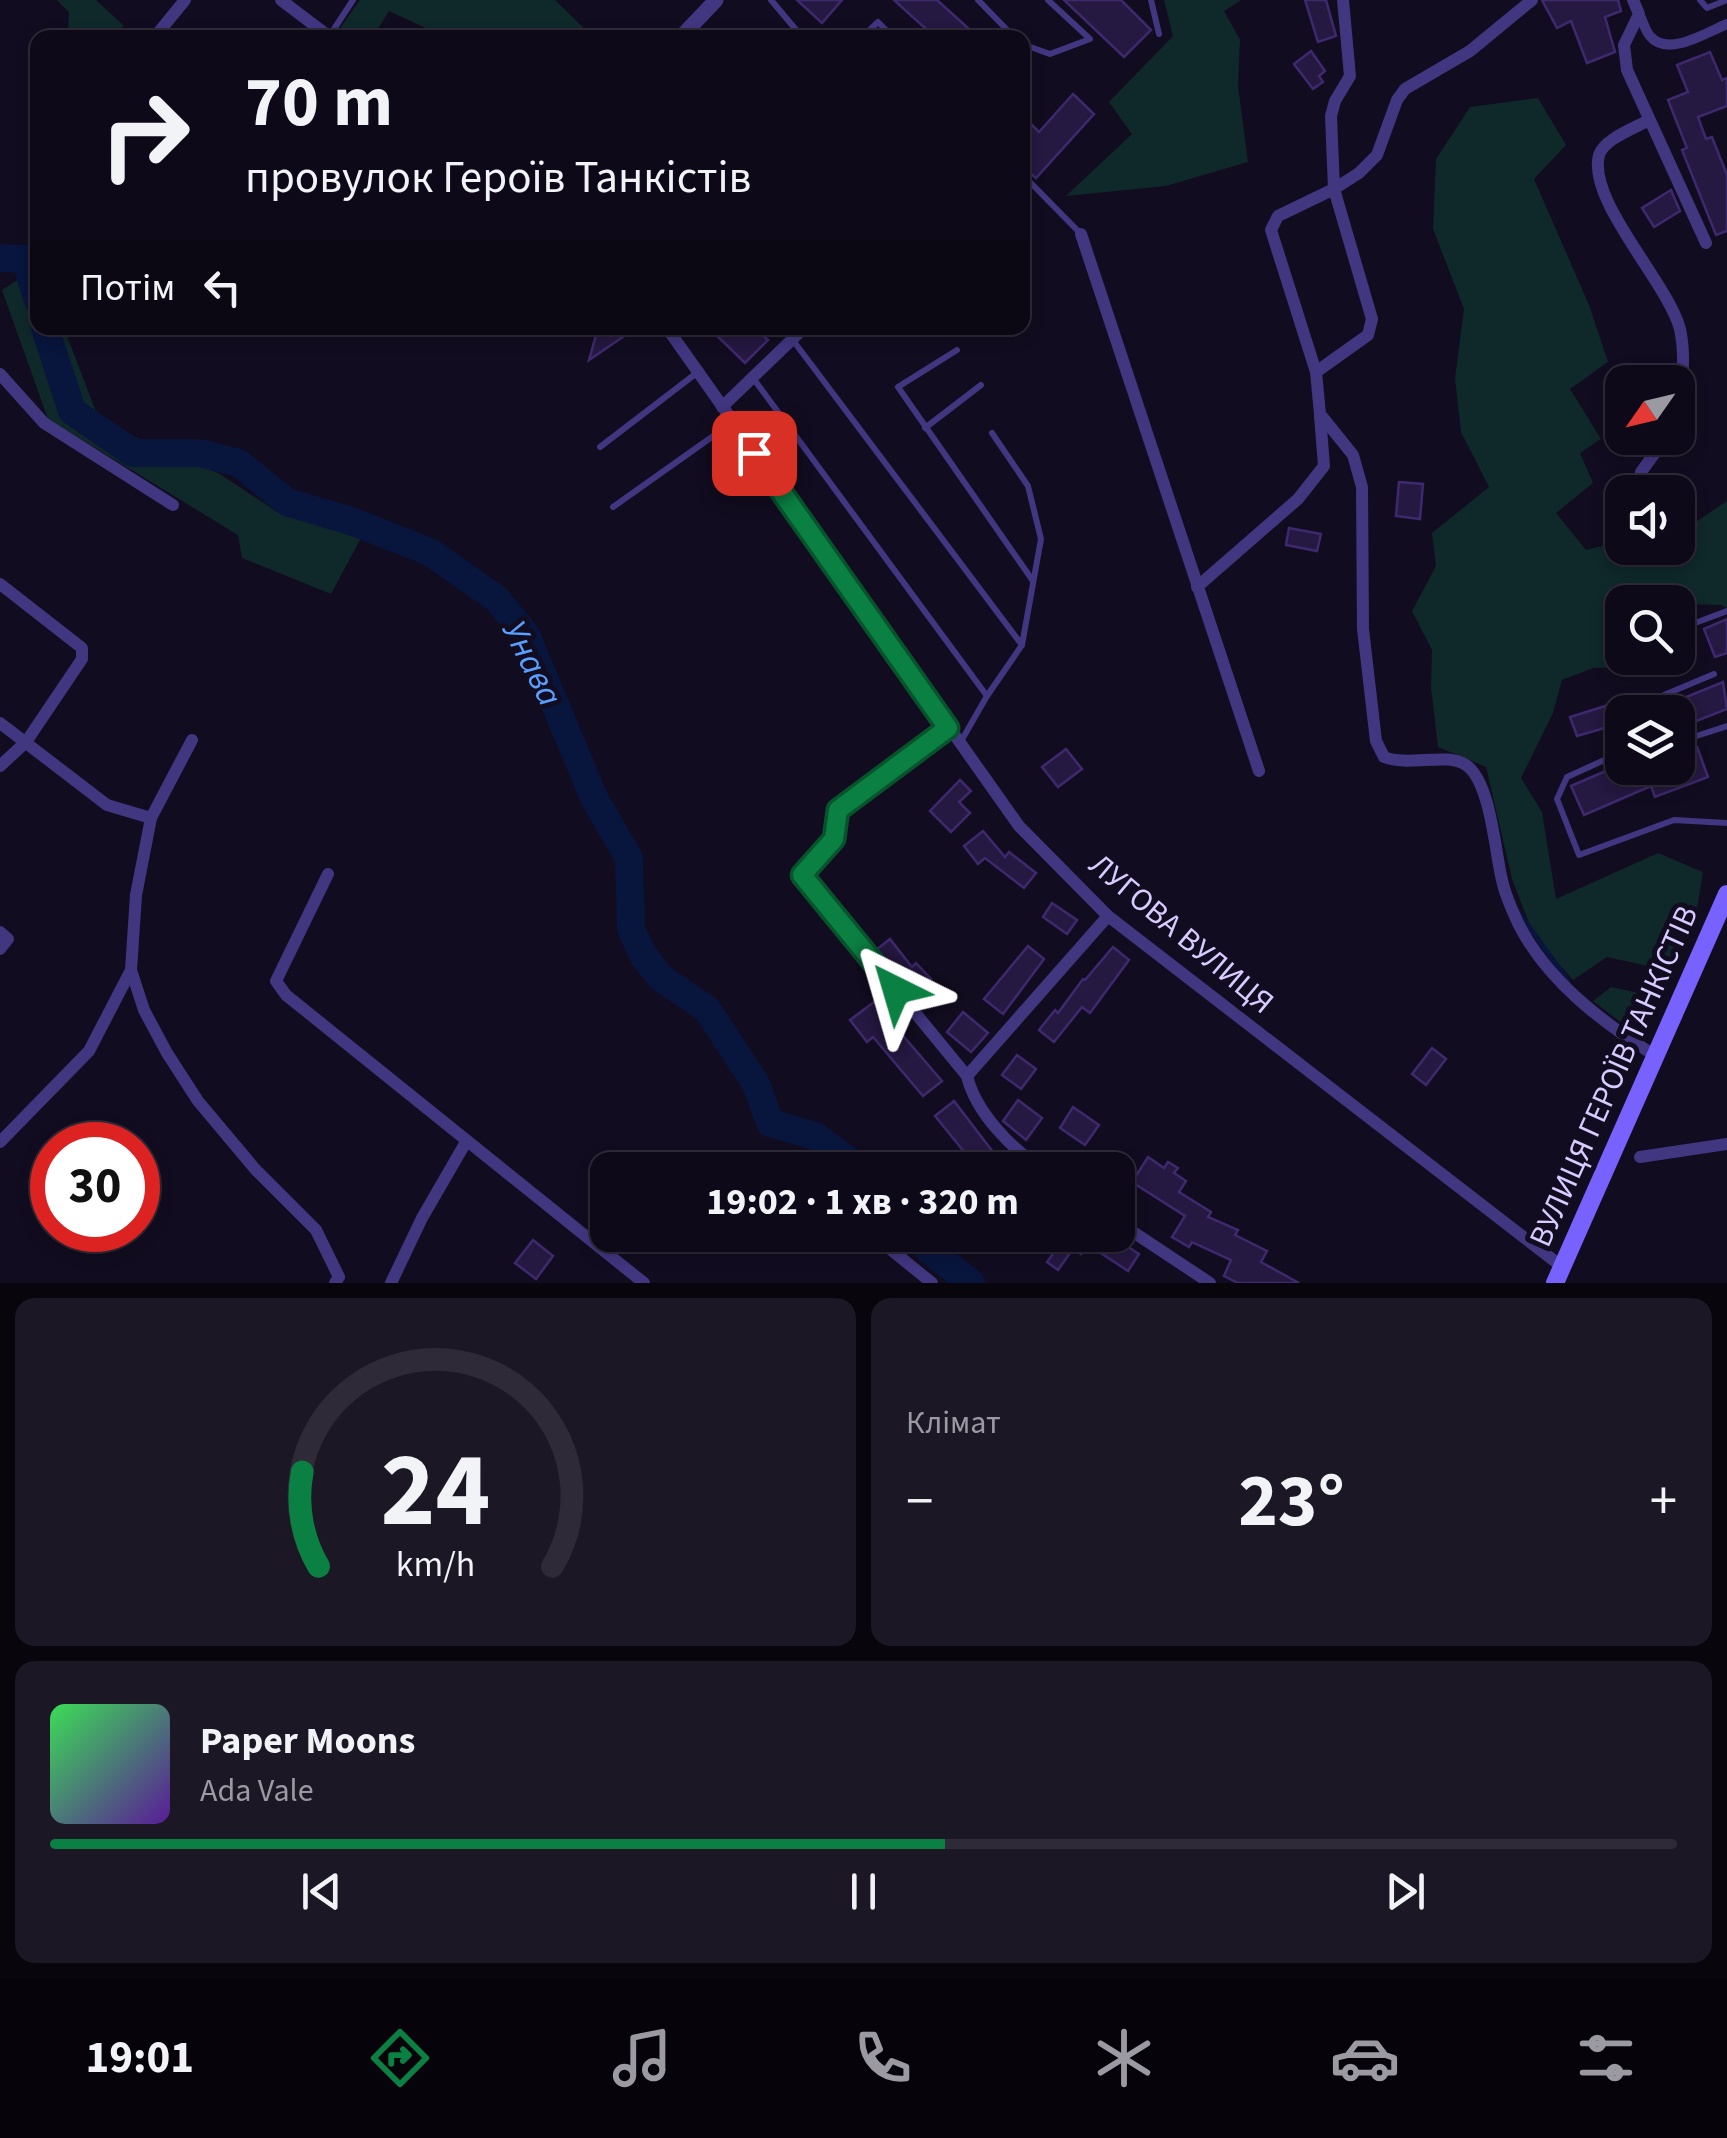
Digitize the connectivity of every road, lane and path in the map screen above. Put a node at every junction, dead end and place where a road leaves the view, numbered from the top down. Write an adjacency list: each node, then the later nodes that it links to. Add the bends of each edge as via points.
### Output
1 (185, 0): 15 (street)
2 (282, 0): 16 (street)
3 (353, 0): 17 (lane)
4 (716, 0): 18 (street)
5 (771, 0): 19 (lane)
6 (1048, 0): 22 (lane, via 1090,39 1050,54)
7 (1151, 0): 21 (lane)
8 (1344, 0): 25 (street, via 1350,76 1331,116)
9 (1532, 0): 25 (street, via 1470,50 1406,89 1377,156)
10 (1700, 0): 11 (lane, via 1707,8)
11 (1727, 0)
12 (981, 1): 20 (lane)
13 (1636, 7): 14 (street, via 1651,38 1663,45); 23 (street, via 1624,57)
14 (1727, 24)
15 (161, 30)
16 (321, 30)
17 (334, 30)
18 (688, 30)
19 (796, 30)
20 (1008, 30)
21 (1159, 34)
22 (1030, 47)
23 (1649, 120): 27 (street); 32 (street, via 1605,146 1600,173 1611,212 1667,297 1680,330)
24 (1030, 182): 26 (lane)
25 (1334, 189): 34 (street, via 1372,319 1368,336); 34 (street, via 1278,216 1270,230)
26 (1081, 234): 48 (street)
27 (1706, 243)
28 (672, 335): 33 (street, ЛУГОВА ВУЛИЦЯ)
29 (796, 335): 30 (street)
30 (792, 339): 36 (street); 51 (lane)
31 (957, 350): 41 (lane, via 898,387)
32 (1682, 365)
33 (698, 372): 38 (street, ЛУГОВА ВУЛИЦЯ); 43 (lane)
34 (1316, 372): 39 (street)
35 (0, 374): 44 (street, via 44,423)
36 (752, 377): 38 (street); 54 (lane)
37 (982, 384): 41 (lane)
38 (722, 406): 40 (street, ЛУГОВА ВУЛИЦЯ)
39 (1320, 414): 48 (street, via 1324,466 1298,499); 73 (street, via 1353,455 1362,487 1363,629 1376,741 1384,756 1455,760 1471,770 1520,928 1588,1008)
40 (733, 422): 45 (lane); 57 (street, ЛУГОВА ВУЛИЦЯ)
41 (925, 428): 46 (lane)
42 (992, 433): 46 (lane, via 1028,486 1041,540)
43 (600, 447)
44 (172, 504)
45 (613, 507)
46 (1033, 581): 51 (lane)
47 (0, 584): 60 (street, via 82,648 82,659)
48 (1197, 588): 64 (street)
49 (1727, 611): 50 (lane)
50 (1695, 623)
51 (1022, 646): 54 (lane)
52 (1714, 674): 53 (lane)
53 (1664, 695)
54 (987, 696): 61 (lane)
55 (0, 723): 60 (street)
56 (1727, 726): 58 (lane)
57 (948, 728): 61 (street, ЛУГОВА ВУЛИЦЯ); 74 (street, via 838,810 834,839 802,875)
58 (1695, 736)
59 (192, 740): 65 (street)
60 (26, 742): 63 (street); 65 (street, via 107,804)
61 (959, 744): 69 (street, ЛУГОВА ВУЛИЦЯ, via 1019,826)
62 (1605, 759): 66 (lane, via 1567,776 1557,799 1580,855 1674,820)
63 (0, 766)
64 (1258, 771)
65 (151, 818): 72 (street)
66 (1727, 823)
67 (328, 874): 76 (street, via 276,981)
68 (1727, 894): 73 (main road, ВУЛИЦЯ ГЕРОЇВ ТАНКІСТІВ)
69 (1108, 916): 74 (street); 82 (street, ЛУГОВА ВУЛИЦЯ)
70 (0, 932): 71 (street, via 8,939)
71 (0, 949)
72 (131, 970): 75 (street, via 89,1050); 83 (street, via 166,1053 254,1169 316,1230)
73 (1654, 1055): 82 (main road, ВУЛИЦЯ ГЕРОЇВ ТАНКІСТІВ)
74 (967, 1076): 78 (street, via 973,1098)
75 (0, 1142)
76 (466, 1142): 84 (street); 85 (street)
77 (1727, 1144): 79 (street)
78 (1020, 1152)
79 (1640, 1157)
80 (1135, 1233): 87 (street)
81 (893, 1252): 86 (street)
82 (1558, 1274)
83 (337, 1280)
84 (391, 1283)
85 (644, 1283)
86 (932, 1283)
87 (1210, 1283)

